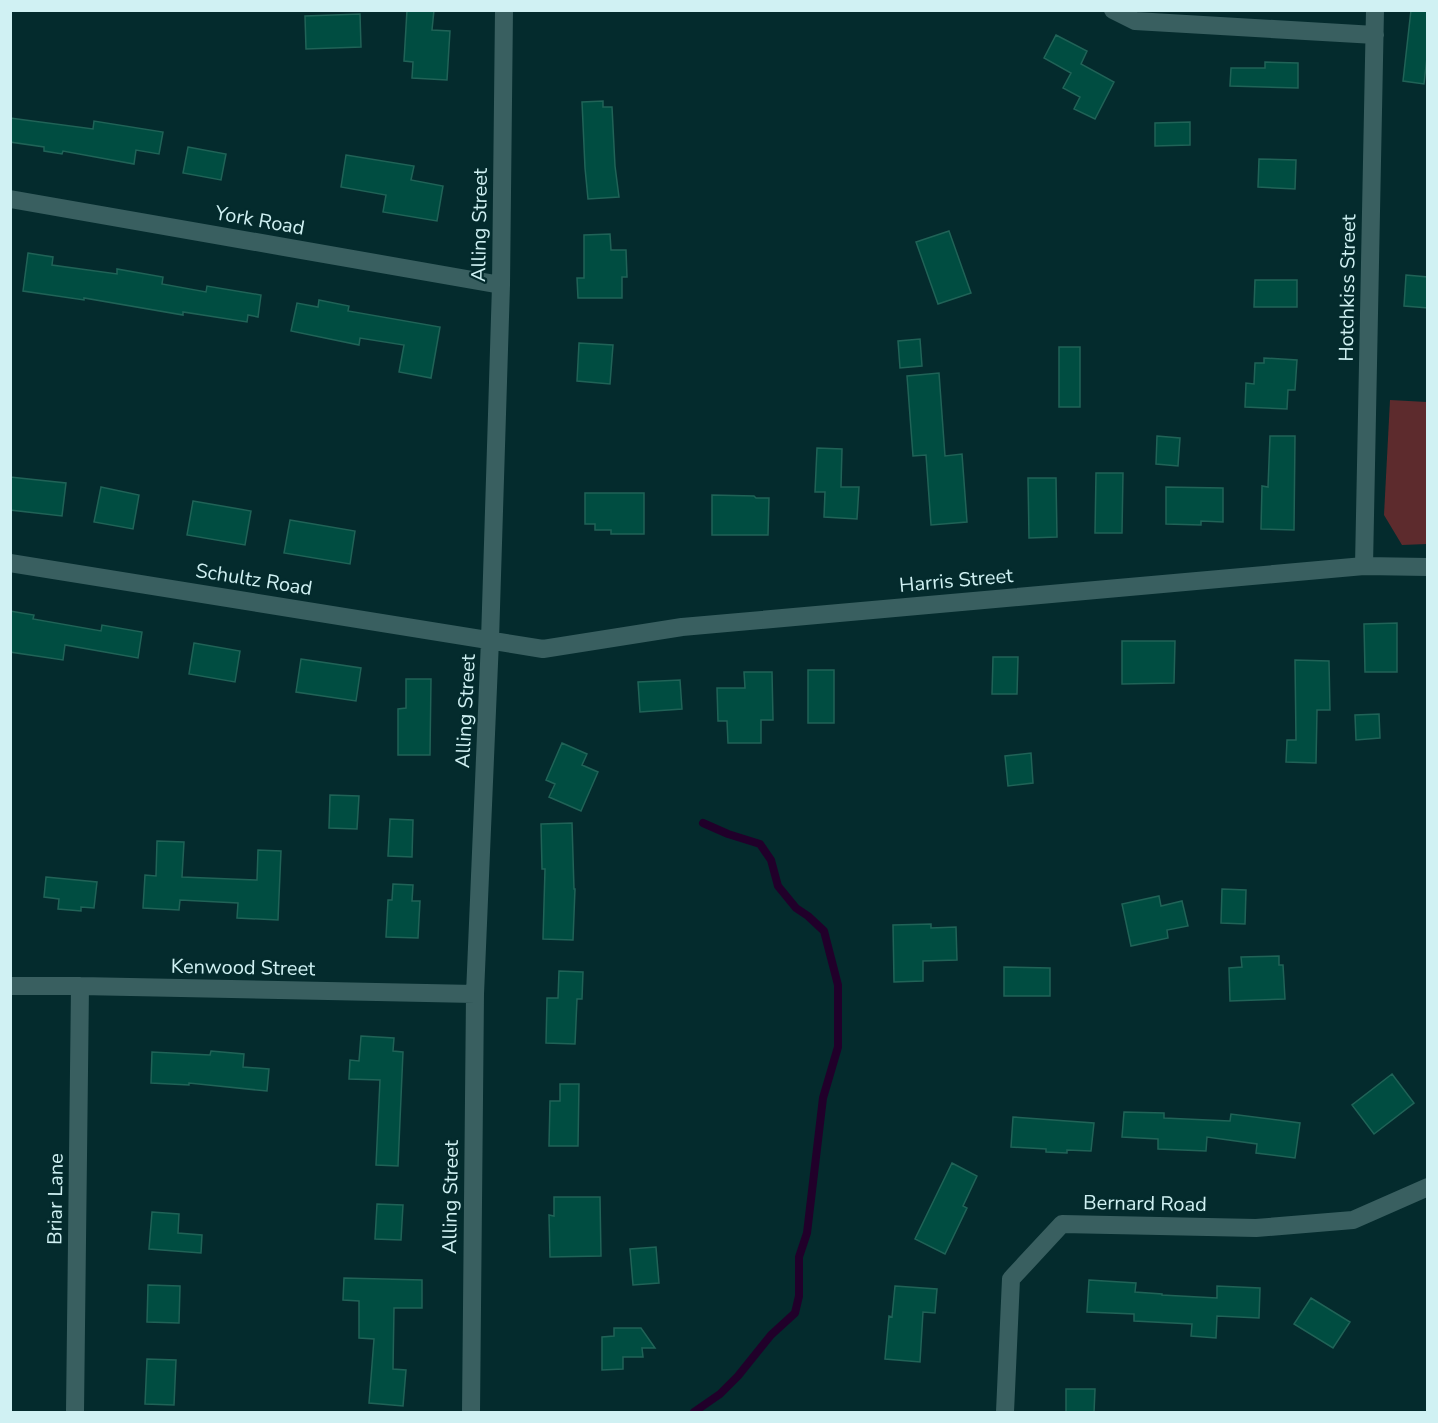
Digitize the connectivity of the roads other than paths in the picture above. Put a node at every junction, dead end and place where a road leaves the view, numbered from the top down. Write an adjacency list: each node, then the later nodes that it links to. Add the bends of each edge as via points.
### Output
1 (504, 10): 6 (street, Alling Street)
2 (1113, 10): 4 (street, via 1135,21)
3 (1375, 10): 4 (street, Hotchkiss Street)
4 (1375, 35): 8 (street, Hotchkiss Street)
5 (10, 199): 6 (street, York Road)
6 (501, 285): 10 (street, Alling Street)
7 (10, 563): 10 (street, Schultz Road)
8 (1364, 566): 9 (street, Harris Street); 10 (street, Harris Street, via 682,627 543,650)
9 (1428, 567)
10 (490, 640): 13 (street, Alling Street)
11 (10, 986): 12 (street, Kenwood Street)
12 (80, 986): 13 (street, Kenwood Street); 15 (street, Briar Lane)
13 (475, 994): 16 (street, Alling Street)
14 (1428, 1187): 17 (street, Bernard Road, via 1353,1220 1256,1228 1062,1224 1011,1280)
15 (75, 1413)
16 (471, 1413)
17 (1005, 1413)

